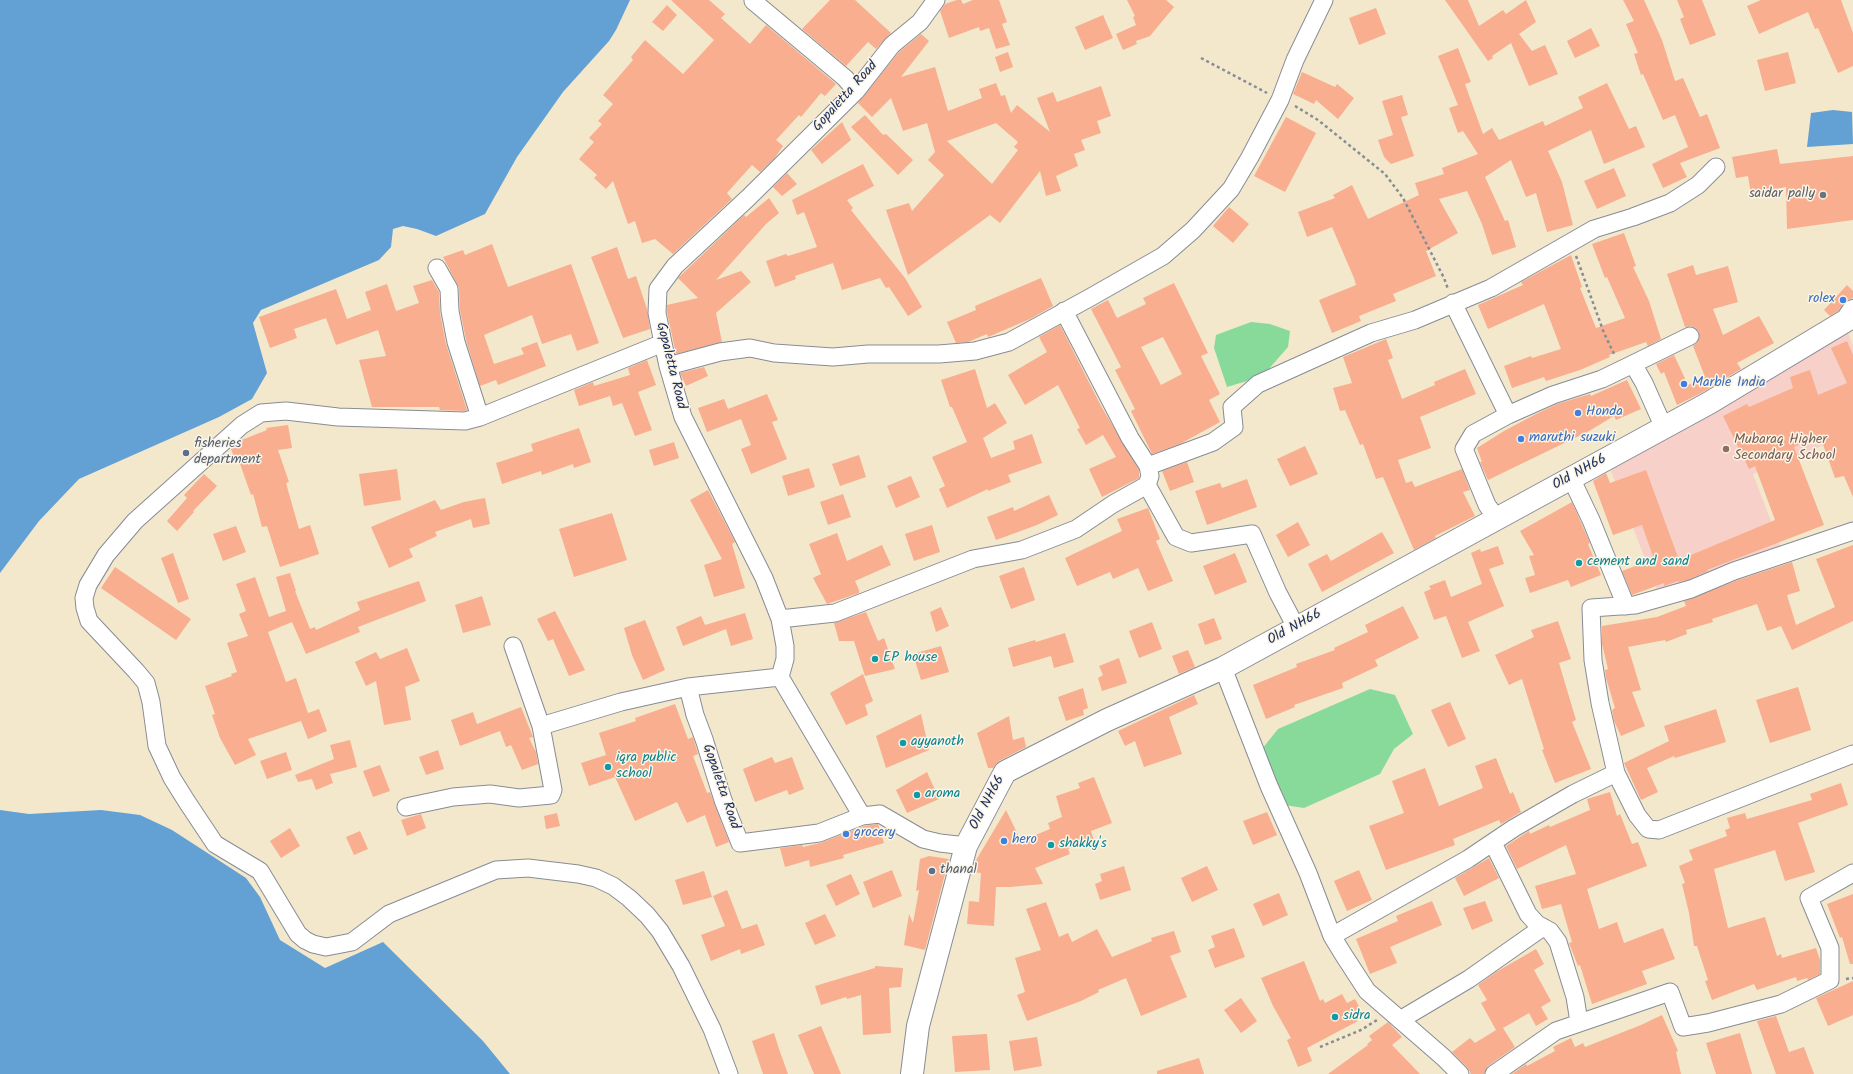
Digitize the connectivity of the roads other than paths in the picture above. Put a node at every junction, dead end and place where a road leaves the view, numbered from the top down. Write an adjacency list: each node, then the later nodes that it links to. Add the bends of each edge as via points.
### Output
1 (936, 0): 4 (street, Gopaletta Road, via 920,22 892,45)
2 (1324, 0): 8 (street, via 1295,60 1280,100 1231,189 1193,230 1163,256)
3 (753, 1): 4 (street, via 845,78)
4 (856, 91): 11 (street, Gopaletta Road, via 675,266 658,289 657,313)
5 (1716, 167): 7 (street, via 1698,185 1670,203 1594,229 1491,288)
6 (437, 268): 15 (street, via 449,289 456,342)
7 (1453, 303): 14 (street); 17 (street, via 1415,320 1333,349 1258,384 1232,407 1234,427 1213,442)
8 (1064, 311): 12 (street, via 1010,342 975,351 833,357 774,353 750,348 720,352); 17 (street, via 1130,438)
9 (1851, 321): 16 (main road, Old NH66)
10 (1690, 336): 13 (street)
11 (663, 343): 12 (street, Gopaletta Road); 15 (street)
12 (668, 366): 23 (street, Gopaletta Road, via 683,417 764,578)
13 (1627, 367): 14 (street, via 1588,384 1553,394); 16 (street, via 1644,383)
14 (1508, 415): 20 (street, via 1473,434 1464,449 1487,505)
15 (480, 418): 41 (street, via 441,421 338,417 286,411 261,413 242,425 135,521 106,555 88,585 84,598 89,621 146,683 157,746 172,778 215,844 260,871 298,934 305,940 326,947 352,942 389,914 496,870 528,868 596,878 629,898 660,931 681,966 712,1029)
16 (1664, 428): 18 (main road, Old NH66)
17 (1148, 466): 19 (street, via 1150,476)
18 (1571, 478): 20 (main road, Old NH66); 22 (street)
19 (1147, 485): 23 (street, via 1076,529 1022,550 973,559 835,613); 24 (street, via 1176,537 1191,542 1252,534)
20 (1497, 519): 24 (main road, Old NH66)
21 (1853, 531): 22 (street, via 1691,589 1635,606)
22 (1626, 606): 31 (street, via 1591,608 1593,660)
23 (780, 619): 27 (street, Gopaletta Road, via 785,646 785,659)
24 (1296, 627): 26 (main road, Old NH66)
25 (512, 646): 29 (street)
26 (1223, 668): 35 (main road, Old NH66, via 1107,720 1005,772); 38 (street)
27 (780, 677): 28 (street); 33 (street)
28 (688, 687): 29 (street, via 621,702); 33 (street, Gopaletta Road, via 723,800 740,843 819,833)
29 (541, 726): 32 (street, via 553,790 551,795 518,798 490,794)
30 (1853, 754): 31 (street, via 1659,830 1648,828 1637,815)
31 (1616, 774): 34 (street, via 1573,794)
32 (406, 807)
33 (862, 816): 35 (street, Gopaletta Road, via 880,814 923,839)
34 (1493, 843): 37 (street, via 1528,914); 38 (street, via 1468,860)
35 (966, 846): 42 (main road, Old NH66, via 918,1026)
36 (1853, 873): 40 (street, via 1809,898 1830,948 1830,980 1781,1004 1708,1023 1683,1026 1670,992)
37 (1543, 927): 39 (street, via 1469,979); 40 (street, via 1550,931 1558,942)
38 (1332, 936): 39 (street, via 1367,991)
39 (1396, 1015): 43 (street)
40 (1580, 1022): 44 (street, via 1556,1031)
41 (729, 1074)
42 (912, 1074)
43 (1460, 1074)
44 (1494, 1074)

